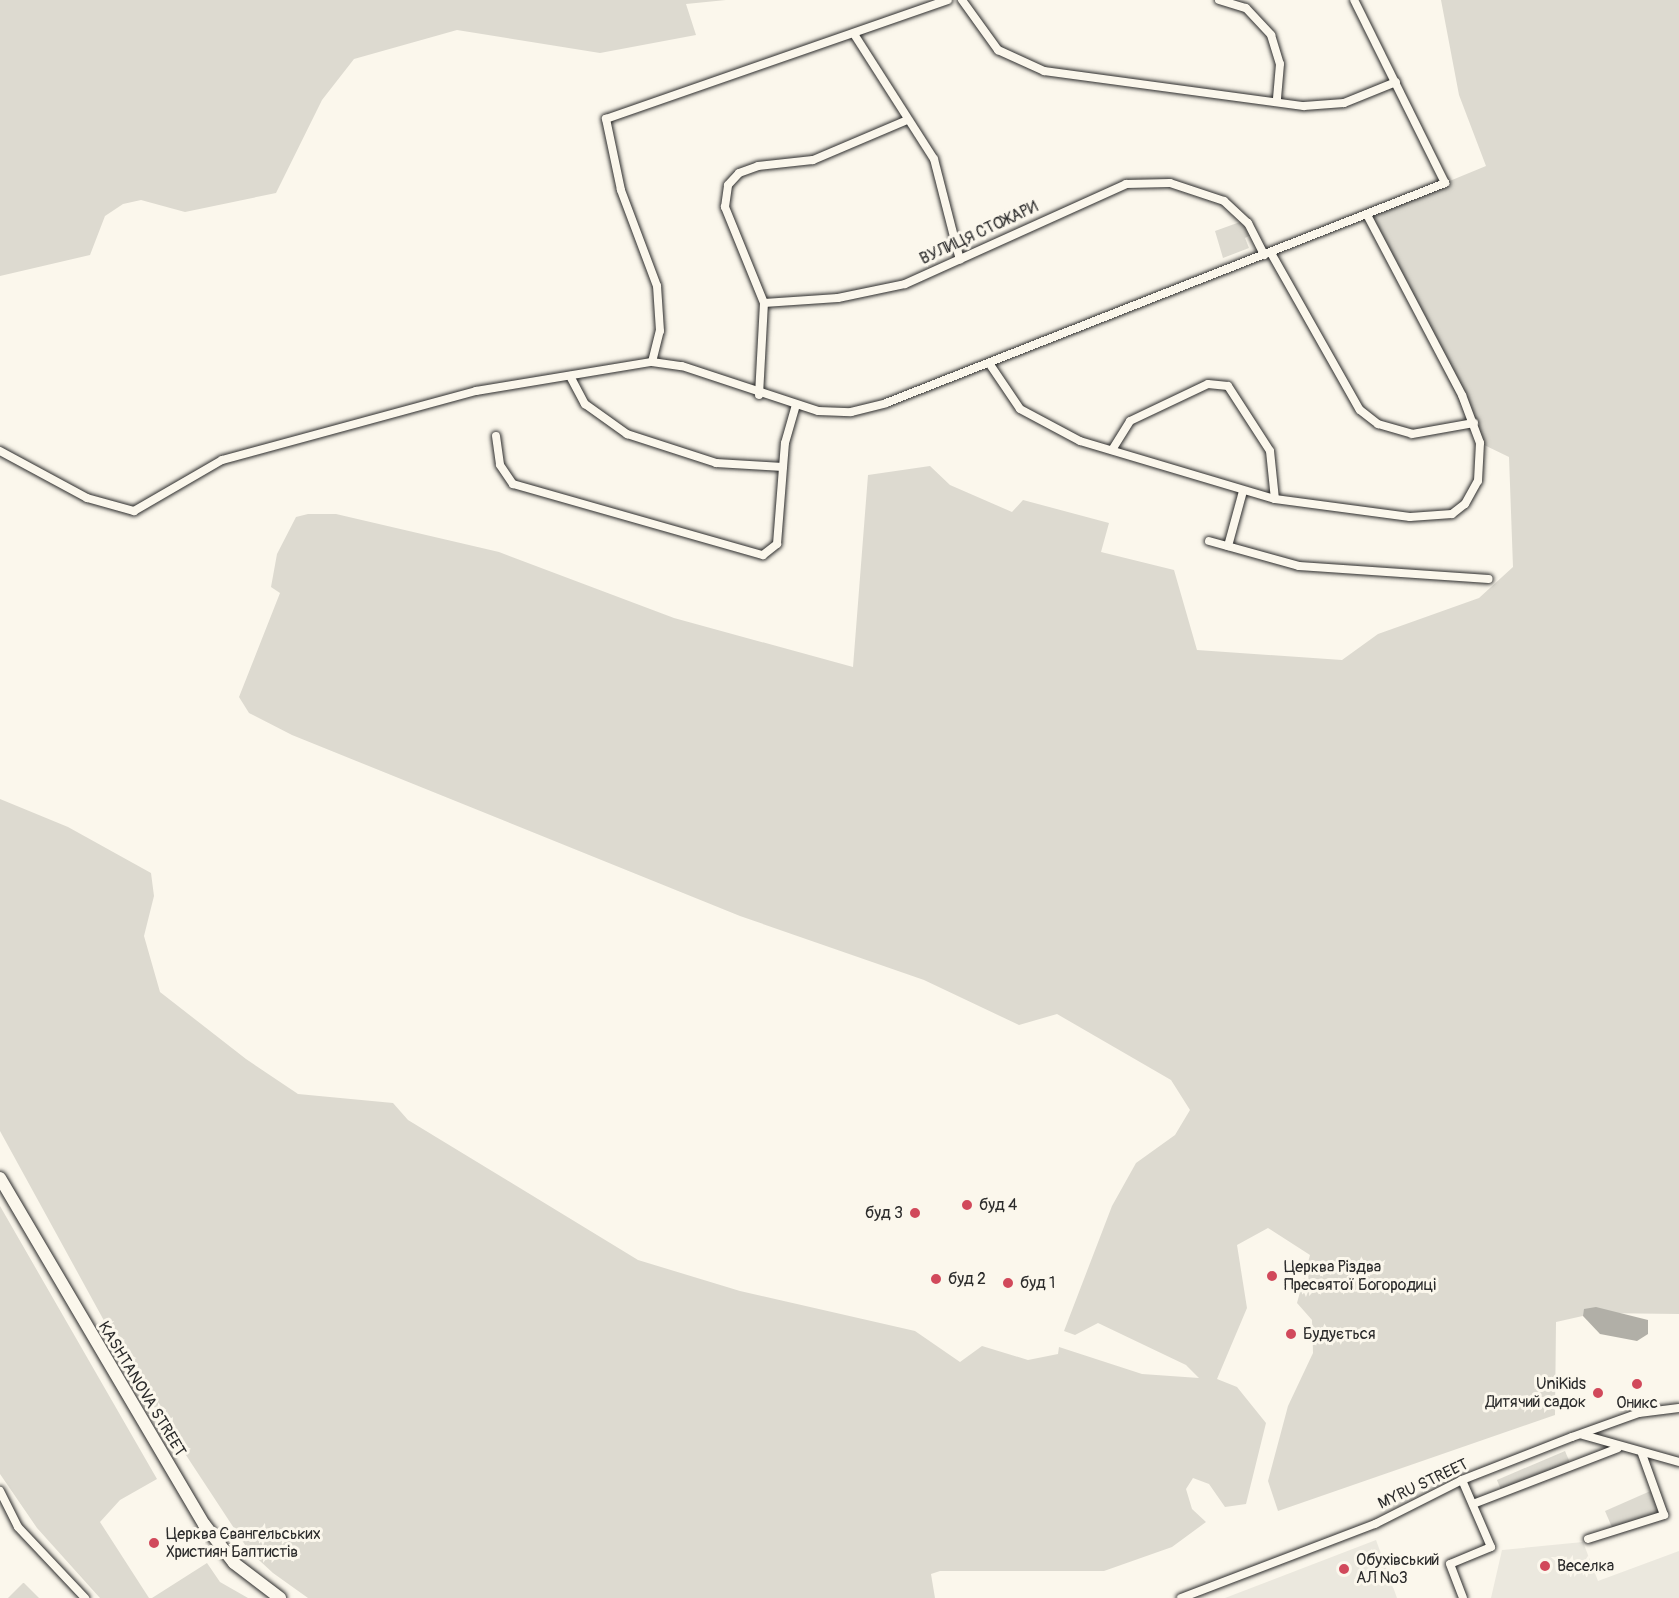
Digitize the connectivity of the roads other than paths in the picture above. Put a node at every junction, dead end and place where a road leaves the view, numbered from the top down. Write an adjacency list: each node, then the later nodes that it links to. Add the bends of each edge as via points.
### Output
1 (948, 0): 5 (street)
2 (962, 0): 7 (street, via 990,42 1021,64)
3 (1219, 0): 7 (street, via 1246,8 1271,35 1280,64)
4 (1354, 0): 6 (street)
5 (854, 34): 8 (street); 13 (street, via 606,119 621,190 657,286 661,316)
6 (1396, 82): 7 (street, via 1344,103); 9 (street, via 1445,183)
7 (1277, 102)
8 (905, 121): 11 (street, via 934,159); 12 (street, via 813,160 758,166 739,173 728,185 725,207)
9 (1367, 215): 10 (street); 18 (street)
10 (1268, 254): 11 (street, ВУЛИЦЯ СТОЖАРИ, via 1248,223 1224,201 1191,187 1151,181 1091,196); 14 (street); 18 (street, ВУЛИЦЯ СТОЖАРИ, via 1360,410 1378,424 1412,434)
11 (960, 260): 12 (street, ВУЛИЦЯ СТОЖАРИ, via 871,293)
12 (764, 303): 16 (street)
13 (652, 362): 15 (street); 16 (street, via 682,366)
14 (989, 363): 17 (street, via 866,409 838,412); 20 (street, via 1030,416 1059,433)
15 (570, 376): 21 (street, via 476,391 222,460 134,511 87,498); 22 (street, via 585,404 627,434 716,463)
16 (759, 395): 17 (street)
17 (796, 405): 22 (street)
18 (1474, 423): 24 (street, via 1480,443 1478,481 1465,504 1452,514 1410,517)
19 (496, 436): 22 (street, via 500,465 513,484 763,555 777,544)
20 (1112, 450): 23 (street); 24 (street, via 1130,422 1160,405 1208,384 1227,386 1270,451)
21 (0, 451)
22 (783, 467)
23 (1244, 491): 24 (street); 26 (street)
24 (1275, 499)
25 (1209, 541): 26 (street)
26 (1228, 546): 27 (street, via 1299,566)
27 (1490, 579)
28 (0, 1178): 39 (main road, KASHTANOVA STREET, via 204,1524 234,1563)
29 (1679, 1408): 30 (street, MYRU STREET, via 1639,1413)
30 (1583, 1435): 31 (street); 34 (street, MYRU STREET)
31 (1618, 1448): 32 (street); 36 (street)
32 (1642, 1454): 33 (street); 37 (street, via 1665,1515)
33 (1679, 1462)
34 (1462, 1480): 36 (street); 40 (street, MYRU STREET, via 1375,1524)
35 (0, 1491): 38 (street, via 18,1527)
36 (1473, 1504): 41 (street, via 1491,1547 1450,1564)
37 (1588, 1539)
38 (86, 1598)
39 (280, 1598)
40 (1181, 1598)
41 (1463, 1598)

